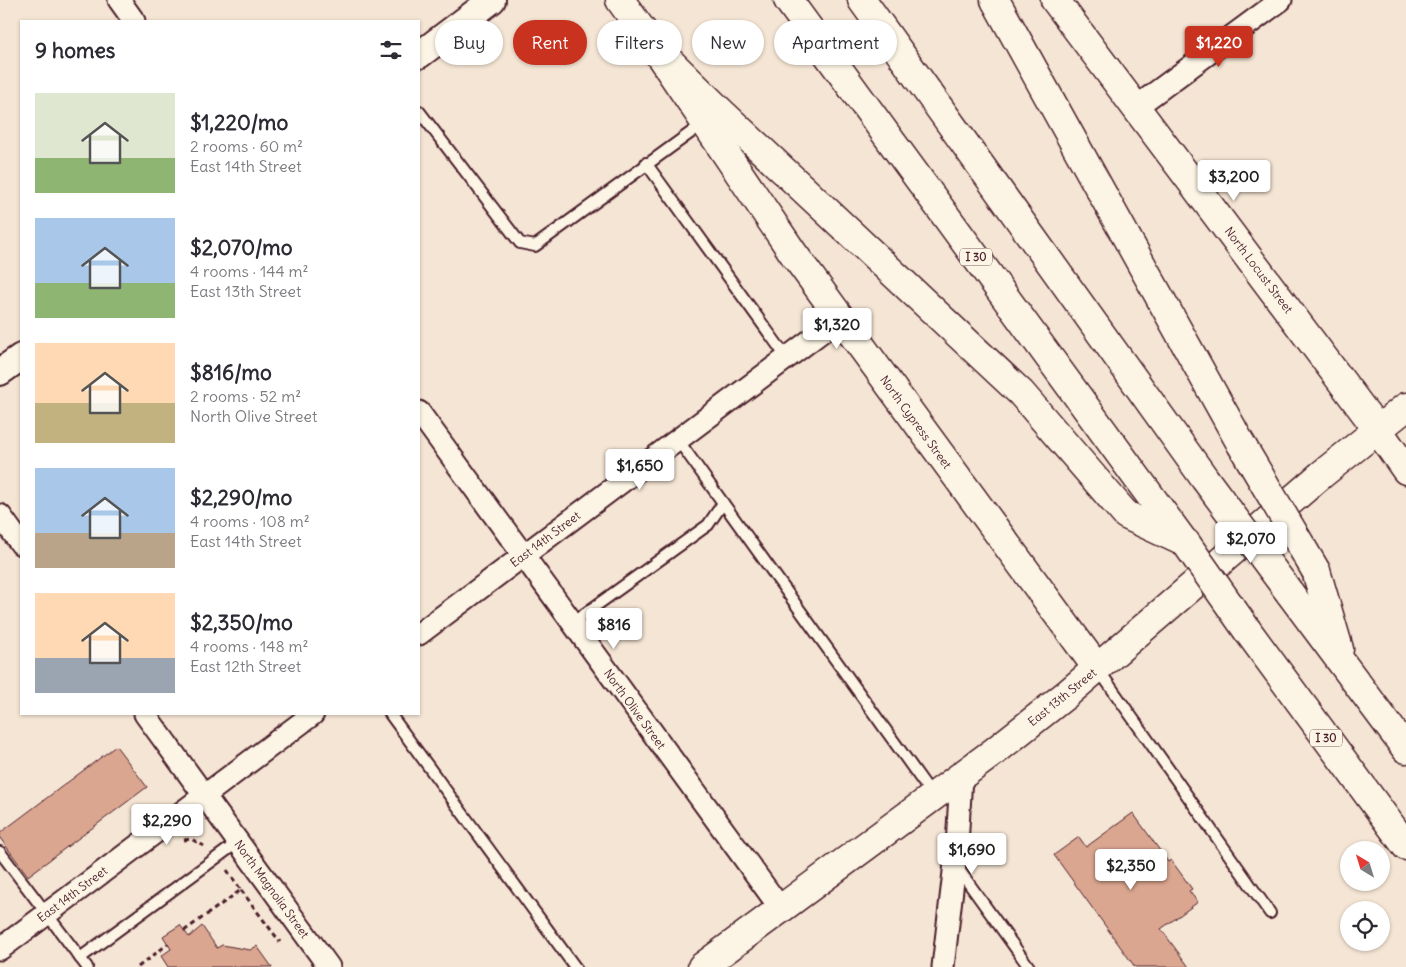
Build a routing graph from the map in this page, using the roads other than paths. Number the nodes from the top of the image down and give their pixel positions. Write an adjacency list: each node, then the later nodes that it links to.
1 (119, 0): 9 (street)
2 (492, 0): 11 (street)
3 (620, 0): 10 (main road, North Cypress Street)
4 (788, 0): 29 (main road, I 30)
5 (862, 0): 34 (main road, bridge)
6 (995, 0): 34 (main road, bridge)
7 (1055, 0): 14 (main road, North Locust Street)
8 (1281, 0): 14 (street)
9 (133, 20)
10 (635, 20)
11 (420, 54)
12 (666, 65): 16 (main road, North Cypress Street)
13 (673, 65): 29 (main road)
14 (1136, 107): 24 (main road, North Locust Street)
15 (420, 113): 17 (lane)
16 (705, 122): 17 (lane); 18 (main road, North Cypress Street)
17 (646, 164): 20 (lane)
18 (840, 318): 20 (street, East 14th Street); 35 (main road, North Cypress Street)
19 (20, 358): 21 (street)
20 (787, 358): 25 (street, East 14th Street)
21 (0, 372)
22 (1406, 407): 24 (main road, East 13th Street)
23 (420, 413): 31 (street, North Olive Street)
24 (1378, 430): 26 (main road, North Locust Street); 35 (main road, East 13th Street)
25 (678, 440): 27 (lane); 31 (street, East 14th Street)
26 (1406, 470)
27 (723, 503): 32 (lane); 42 (lane)
28 (0, 515): 30 (street)
29 (1155, 520): 44 (main road, I 30, bridge)
30 (20, 543)
31 (524, 556): 32 (street, North Olive Street); 33 (street, East 14th Street)
32 (572, 623): 47 (street, North Olive Street)
33 (420, 633)
34 (1344, 667): 39 (main road)
35 (1097, 668): 40 (main road, East 13th Street); 48 (lane)
36 (146, 715): 41 (street, North Magnolia Street)
37 (312, 715): 41 (street, East 14th Street)
38 (391, 715): 54 (lane)
39 (1406, 749)
40 (961, 776): 42 (main road, East 13th Street); 46 (street)
41 (204, 795): 43 (street, North Magnolia Street); 49 (street, East 14th Street)
42 (934, 796): 47 (main road, East 13th Street)
43 (238, 842): 51 (lane); 53 (street, North Magnolia Street)
44 (1406, 846)
45 (0, 852): 49 (lane)
46 (955, 865): 56 (street); 57 (lane)
47 (780, 909): 55 (main road, East 13th Street)
48 (1270, 912)
49 (47, 914): 50 (street, East 14th Street); 51 (lane)
50 (0, 948)
51 (80, 958): 52 (lane)
52 (87, 967)
53 (329, 967)
54 (575, 967)
55 (702, 967)
56 (943, 967)
57 (1029, 967)

